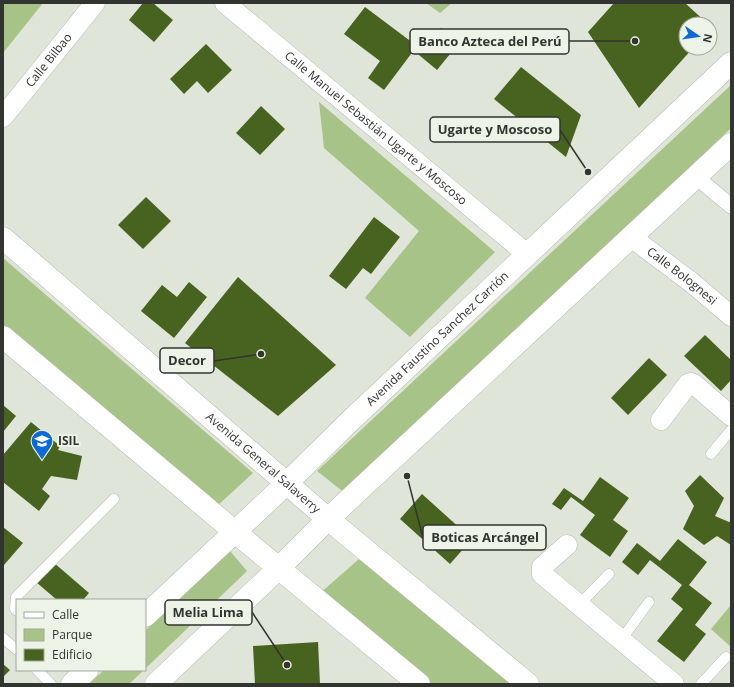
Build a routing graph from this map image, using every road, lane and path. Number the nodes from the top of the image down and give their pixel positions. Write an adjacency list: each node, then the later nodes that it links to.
1 (95, 3): 4 (street, Calle Bilbao)
2 (225, 3): 10 (street, Calle Manuel Sebastián Ugarte y Moscoso)
3 (731, 63): 10 (main road, Avenida Faustino Sanchez Carrión)
4 (3, 116)
5 (731, 144): 6 (main road)
6 (696, 177): 7 (street); 8 (main road)
7 (731, 206)
8 (631, 237): 11 (street, Calle Bolognesi); 19 (main road)
9 (3, 238): 17 (main road, Avenida General Salaverry)
10 (527, 254): 17 (main road, Avenida Faustino Sanchez Carrión)
11 (731, 316)
12 (3, 337): 20 (main road)
13 (731, 416): 14 (street)
14 (661, 420)
15 (731, 430): 16 (lane)
16 (711, 454)
17 (287, 483): 19 (main road, Avenida General Salaverry); 20 (main road, Avenida Faustino Sanchez Carrión)
18 (114, 499): 26 (lane)
19 (328, 519): 22 (main road); 38 (main road, Avenida General Salaverry)
20 (235, 532): 22 (main road); 27 (main road, Avenida Faustino Sanchez Carrión)
21 (567, 545): 25 (street)
22 (279, 568): 36 (main road); 37 (main road)
23 (609, 574): 25 (lane)
24 (649, 602): 29 (lane)
25 (579, 605): 29 (street)
26 (16, 610)
27 (146, 615)
28 (3, 638): 30 (lane)
29 (621, 640): 39 (street)
30 (16, 649)
31 (726, 657): 40 (lane)
32 (38, 671): 34 (lane)
33 (86, 671): 35 (main road)
34 (51, 684)
35 (72, 684)
36 (156, 684)
37 (419, 684)
38 (528, 684)
39 (674, 684)
40 (701, 684)

